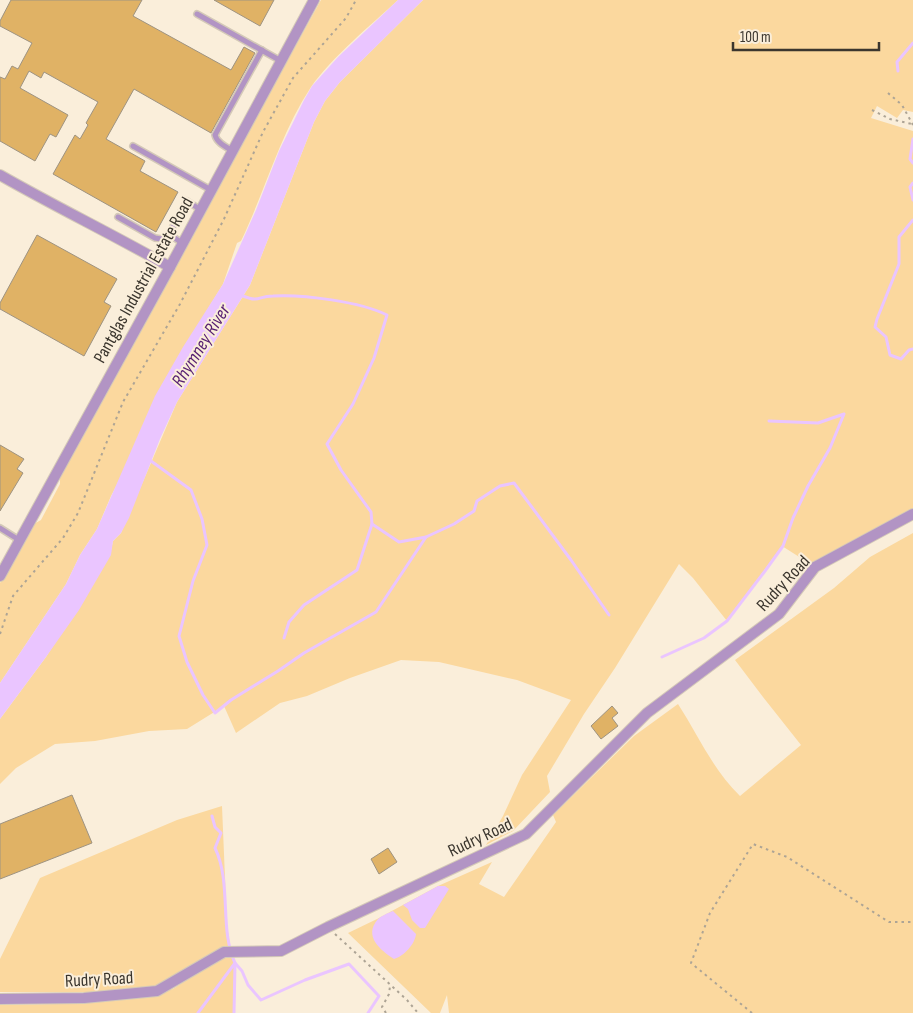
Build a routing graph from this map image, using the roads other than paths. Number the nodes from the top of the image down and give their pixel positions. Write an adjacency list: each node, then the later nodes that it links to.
1 (314, 0): 4 (street, Pantglas Industrial Estate Road)
2 (197, 14): 3 (lane)
3 (262, 50): 4 (lane); 6 (lane)
4 (281, 61): 6 (street, Pantglas Industrial Estate Road)
5 (133, 146): 8 (lane)
6 (233, 151): 8 (street, Pantglas Industrial Estate Road)
7 (0, 175): 13 (street)
8 (211, 190): 9 (street, Pantglas Industrial Estate Road)
9 (200, 210): 11 (lane); 12 (street, Pantglas Industrial Estate Road)
10 (118, 217): 11 (lane)
11 (169, 234): 12 (lane)
12 (182, 243): 13 (street, Pantglas Industrial Estate Road)
13 (170, 266): 16 (street, Pantglas Industrial Estate Road)
14 (913, 514): 18 (street, Rudry Road)
15 (0, 528): 16 (lane)
16 (19, 540): 17 (street, Pantglas Industrial Estate Road)
17 (1, 573)
18 (0, 998)

